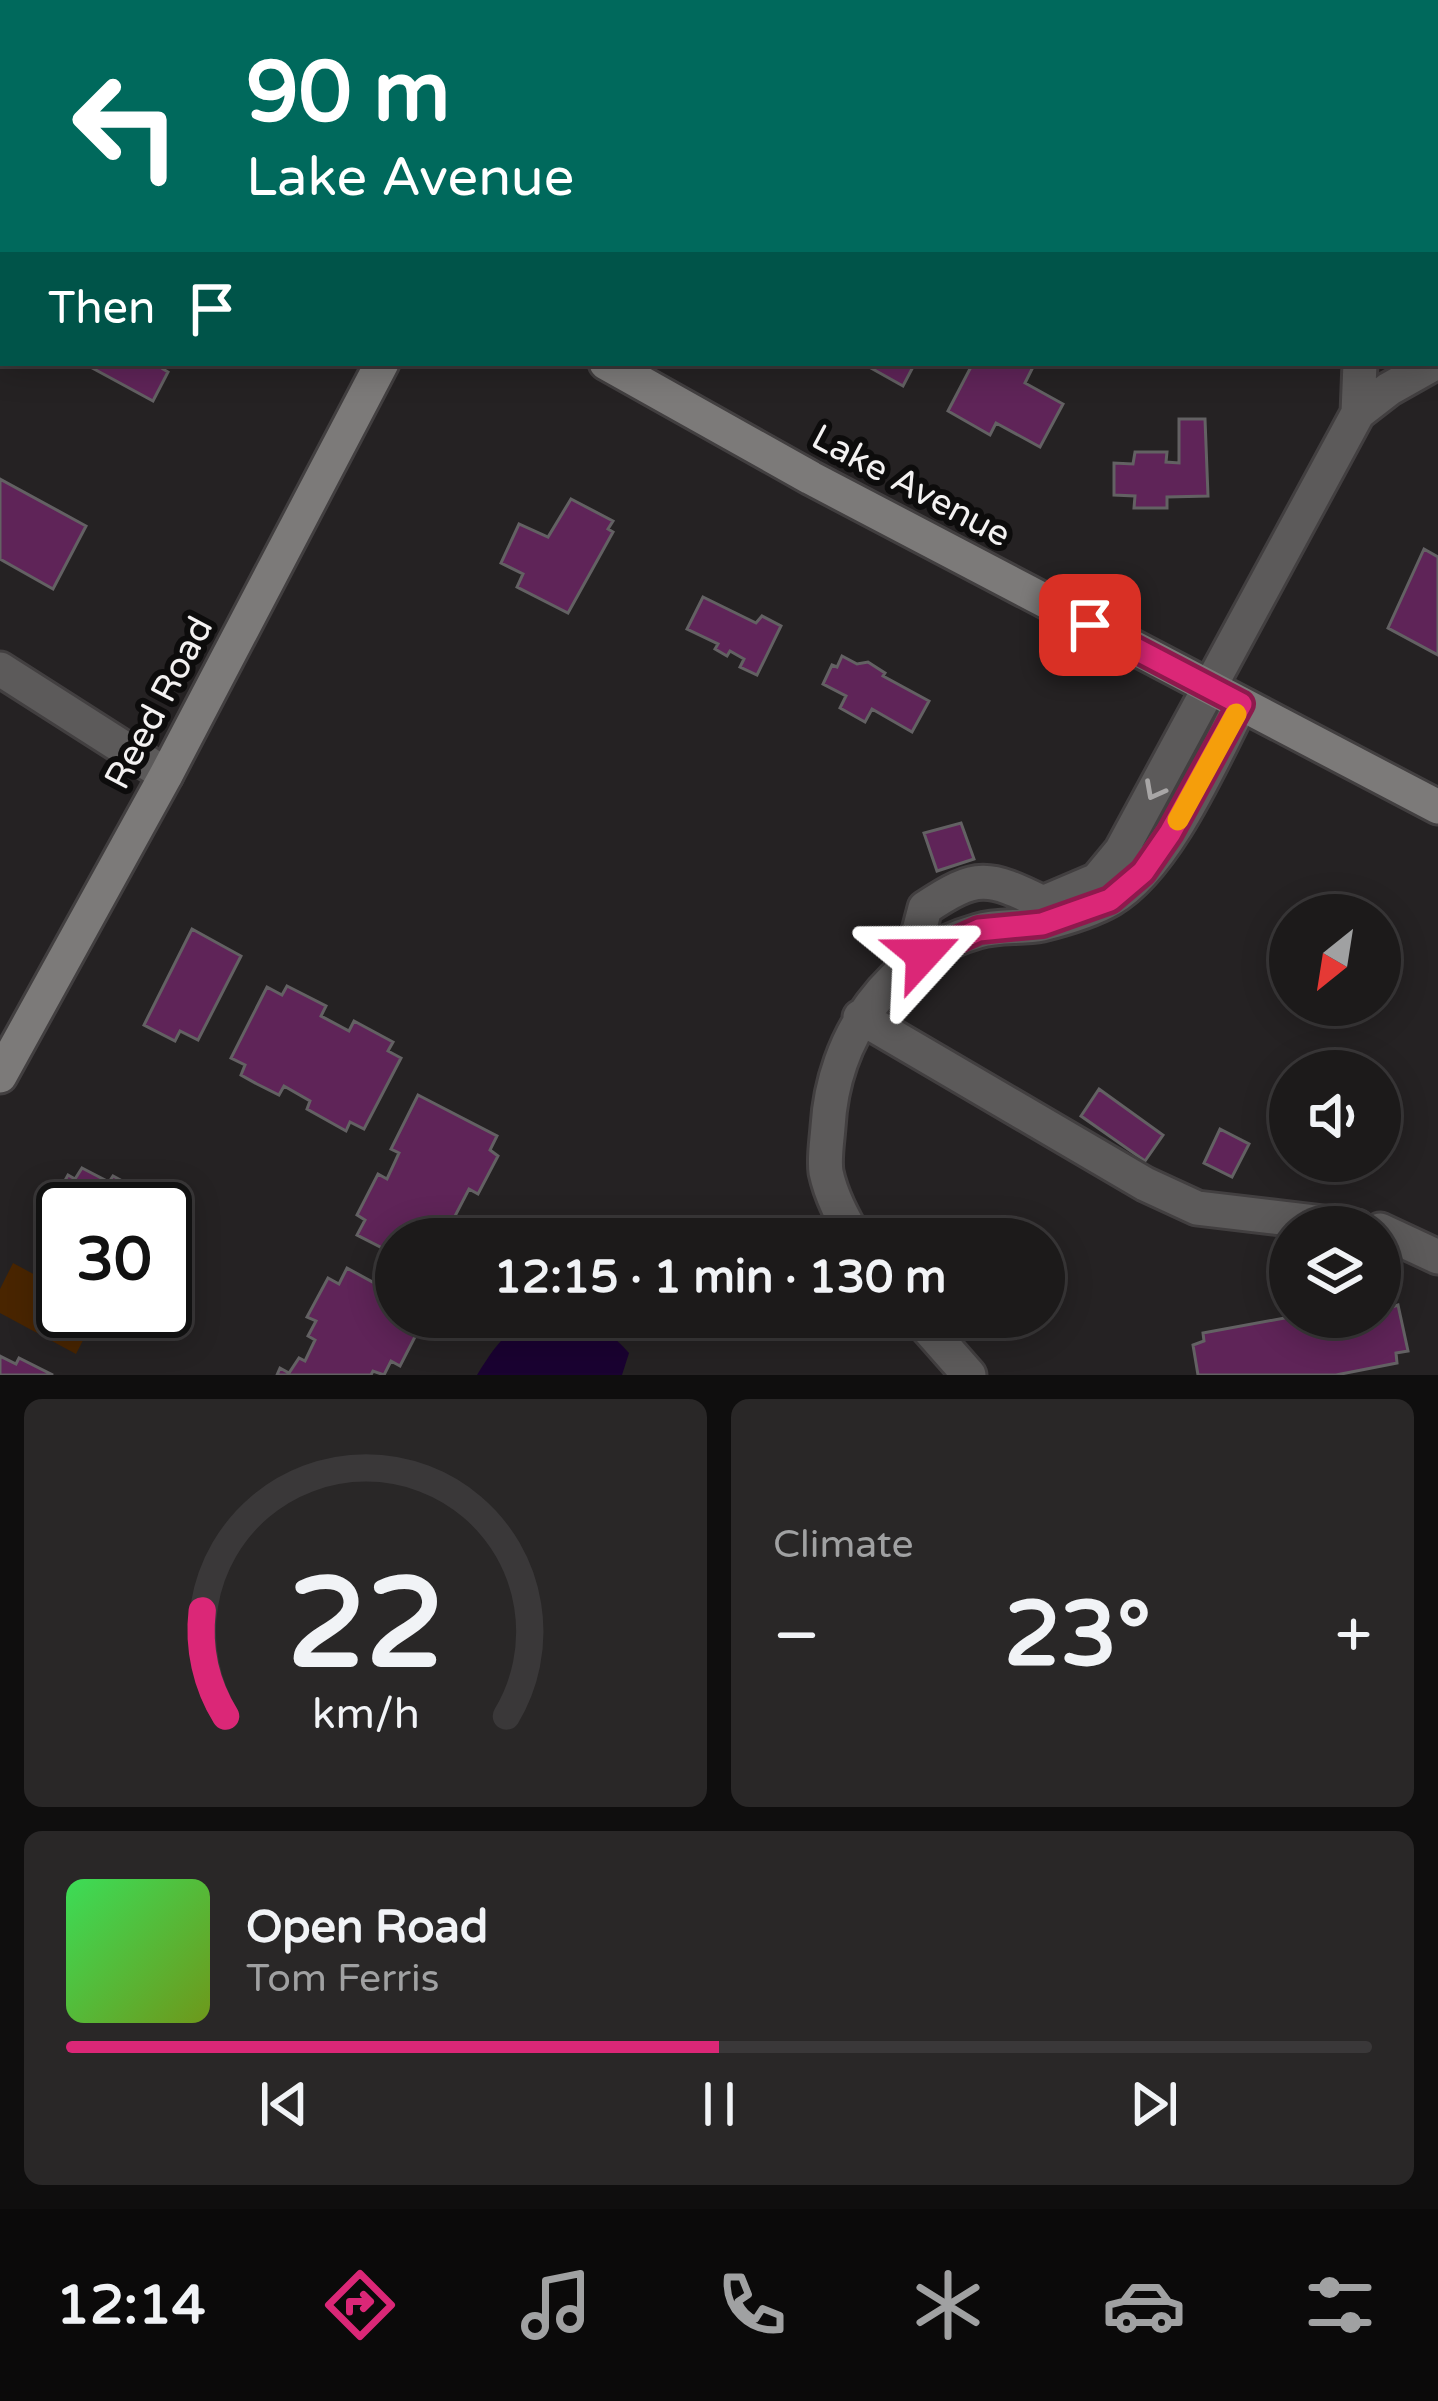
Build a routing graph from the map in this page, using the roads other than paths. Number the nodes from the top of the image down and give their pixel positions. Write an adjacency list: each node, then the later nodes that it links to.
1 (380, 366): 9 (main road, Reed Road)
2 (611, 366): 7 (main road, Lake Avenue)
3 (1360, 366): 5 (street)
4 (1430, 366): 5 (street)
5 (1358, 413): 7 (street)
6 (0, 669): 9 (street)
7 (1210, 688): 8 (main road, Lake Avenue); 11 (street, one-way to 11)
8 (1241, 704): 10 (main road, Lake Avenue); 11 (street)
9 (166, 776): 13 (main road, Reed Road)
10 (1438, 807)
11 (923, 955): 12 (street)
12 (860, 1017): 14 (street); 15 (street)
13 (0, 1076)
14 (1269, 1217)
15 (843, 1218)
16 (1401, 1240): 17 (street)
17 (1438, 1257)
18 (937, 1338): 19 (street)
19 (969, 1375)

